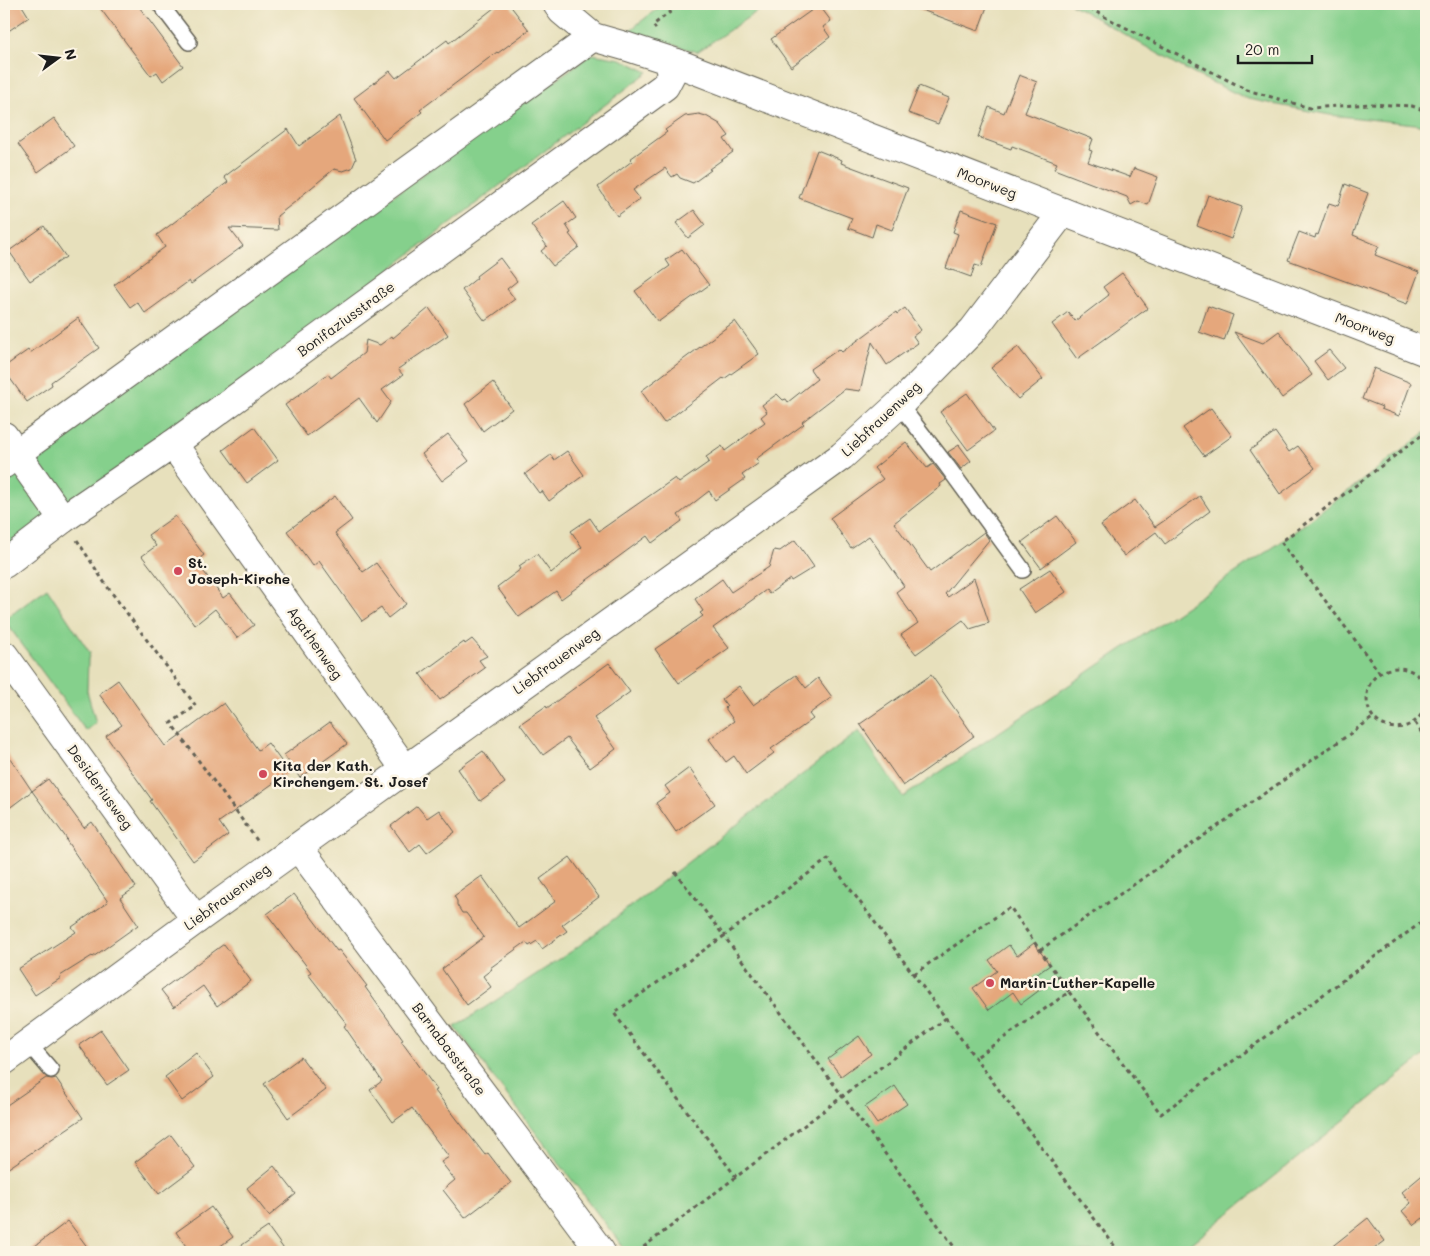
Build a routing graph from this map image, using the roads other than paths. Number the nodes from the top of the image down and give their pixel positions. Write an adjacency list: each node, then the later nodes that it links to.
1 (160, 4): 4 (lane)
2 (557, 4): 3 (street, Moorweg)
3 (593, 37): 5 (street, Moorweg); 10 (street)
4 (189, 42)
5 (677, 64): 6 (street, Moorweg); 9 (street, Bonifaziusstraße)
6 (1063, 212): 7 (street, Moorweg); 8 (street, Liebfrauenweg)
7 (1426, 352)
8 (899, 404): 13 (lane); 15 (street, Liebfrauenweg)
9 (173, 444): 11 (street, Bonifaziusstraße); 15 (street, Agathenweg)
10 (8, 451): 11 (street)
11 (62, 519): 12 (street, Bonifaziusstraße)
12 (4, 564)
13 (1022, 570)
14 (4, 655): 17 (street, Desideriusweg)
15 (405, 770): 16 (street, Liebfrauenweg)
16 (298, 846): 17 (street, Liebfrauenweg); 21 (street, Barnabasstraße)
17 (196, 920): 18 (street, Liebfrauenweg)
18 (28, 1043): 19 (street, Liebfrauenweg); 20 (lane)
19 (4, 1061)
20 (51, 1070)
21 (601, 1252)

